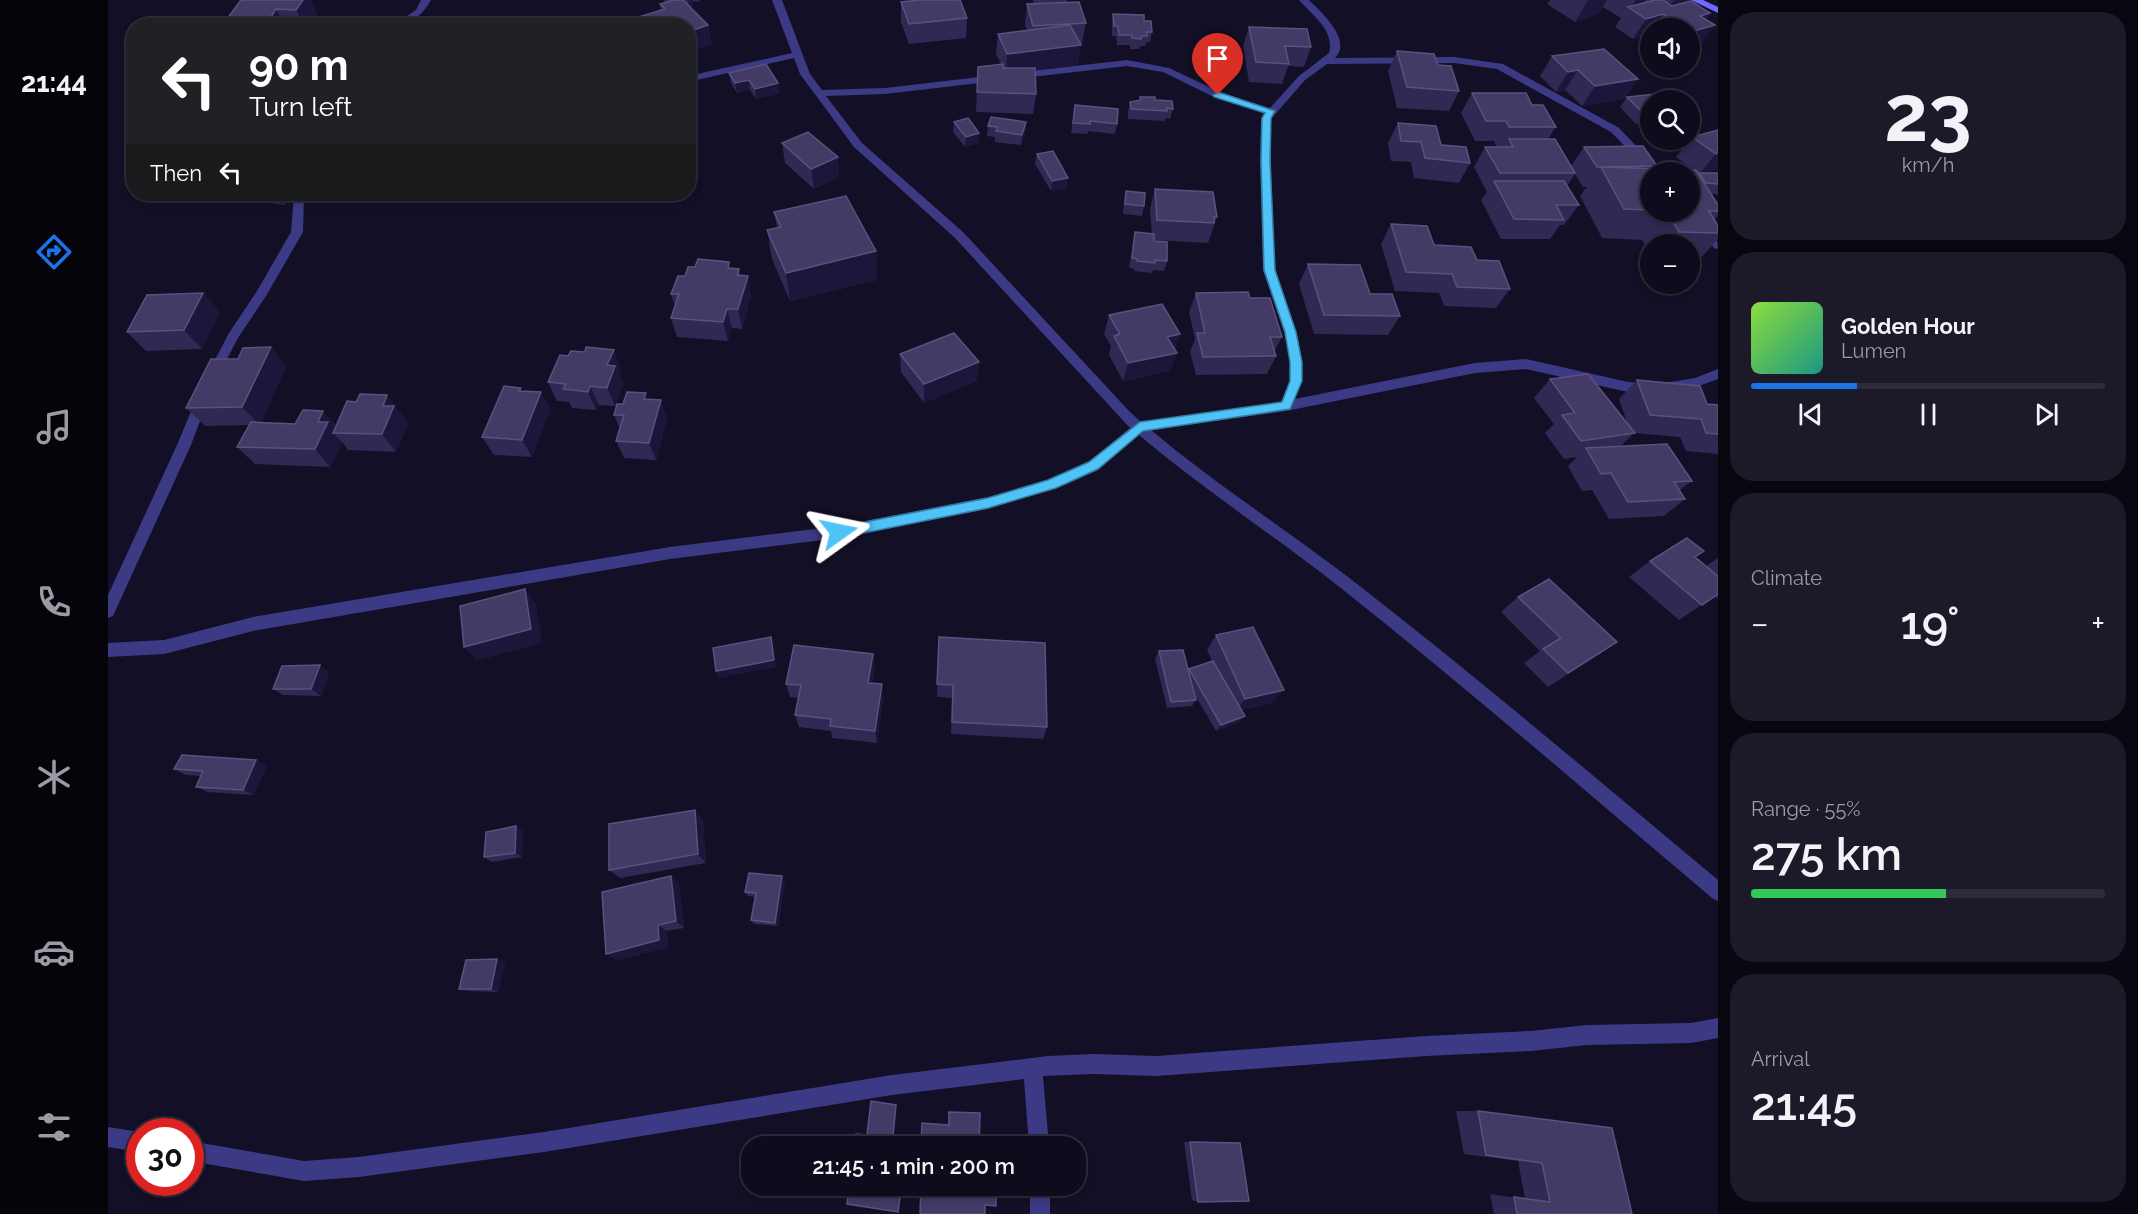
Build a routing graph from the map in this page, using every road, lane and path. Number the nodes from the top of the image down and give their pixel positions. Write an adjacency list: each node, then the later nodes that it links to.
1 (426, 0): 6 (street)
2 (777, 0): 7 (street)
3 (1304, 0): 8 (street)
4 (1696, 0): 5 (main road)
5 (1718, 10)
6 (410, 18)
7 (797, 55): 9 (street); 10 (street)
8 (1323, 62): 11 (street); 12 (street)
9 (696, 78)
10 (819, 93): 11 (street); 18 (street)
11 (1270, 111): 17 (street)
12 (1646, 162)
13 (299, 201): 19 (street)
14 (1700, 216): 15 (street)
15 (1718, 245)
16 (1718, 374): 17 (street)
17 (1286, 406): 18 (street)
18 (1140, 427): 20 (street); 21 (street)
19 (108, 611)
20 (108, 650)
21 (1718, 892)
22 (1718, 1028): 23 (street)
23 (1034, 1068): 24 (street); 27 (street)
24 (1038, 1136)
25 (108, 1137): 26 (street)
26 (126, 1140)
27 (204, 1153)
28 (1040, 1196): 29 (street)
29 (1040, 1214)

